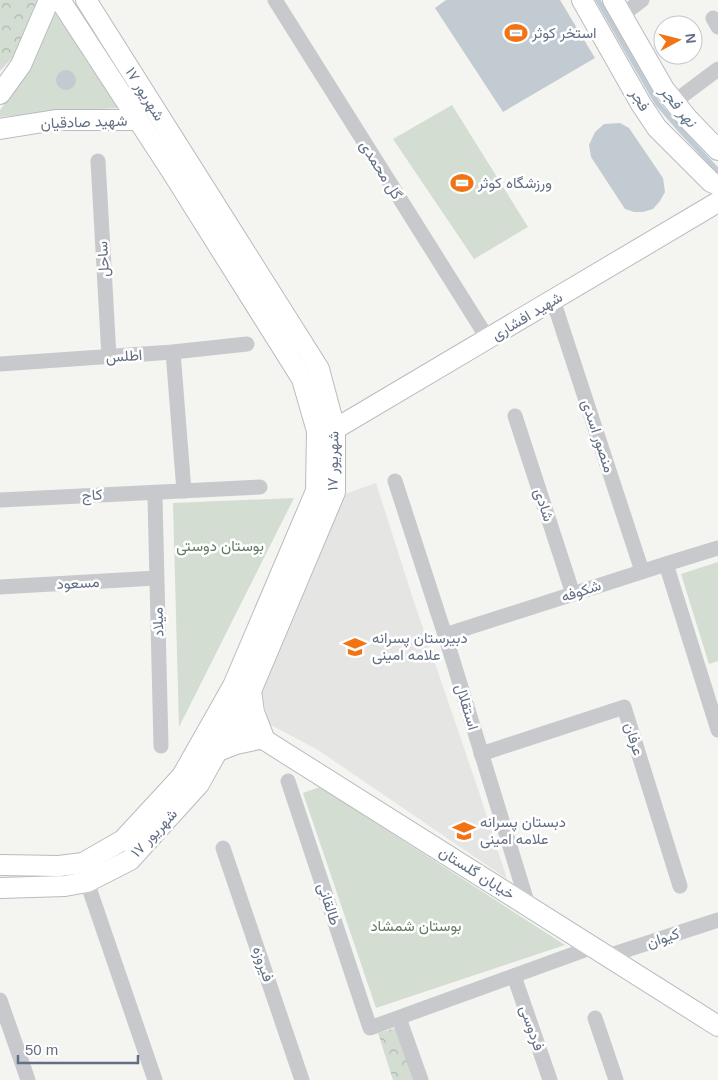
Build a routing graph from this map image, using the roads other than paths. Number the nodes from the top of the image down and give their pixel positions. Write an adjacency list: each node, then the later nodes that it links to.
1 (48, 0): 9 (main road)
2 (60, 0): 11 (main road, ۱۷ شهریور)
3 (86, 0): 24 (main road, ۱۷ شهریور)
4 (275, 0): 18 (street, گل محمدی)
5 (582, 0): 15 (main road, فجر)
6 (642, 0): 7 (street)
7 (617, 8): 10 (main road, فجر)
8 (718, 69): 10 (street)
9 (0, 94)
10 (674, 102): 13 (main road, فجر)
11 (138, 120): 12 (main road, شهید صادقیان); 24 (main road, ۱۷ شهریور)
12 (0, 129)
13 (718, 150)
14 (98, 161): 21 (street, ساحل)
15 (718, 185)
16 (718, 202): 17 (main road, شهید افشاری)
17 (553, 300): 18 (main road, شهید افشاری); 32 (street, منصور اسدی)
18 (488, 339): 24 (main road, شهید افشاری)
19 (247, 344): 20 (street, اطلس)
20 (173, 352): 21 (street, اطلس); 27 (street)
21 (109, 357): 22 (street, اطلس)
22 (0, 364)
23 (515, 416): 35 (street, شادی)
24 (326, 430): 37 (main road, ۱۷ شهریور); 38 (main road, ۱۷ شهریور)
25 (395, 481): 36 (street, استقلال)
26 (260, 487): 27 (street, کاج)
27 (184, 491): 29 (street, کاج)
28 (155, 498): 33 (street, میلاد)
29 (0, 500)
30 (718, 548): 31 (street, شکوفه)
31 (666, 564): 32 (street, شکوفه); 39 (street)
32 (642, 571): 35 (street, شکوفه)
33 (156, 578): 34 (street, مسعود); 41 (street, میلاد)
34 (0, 587)
35 (573, 594): 36 (street, شکوفه)
36 (445, 635): 43 (street, استقلال)
37 (251, 691): 38 (main road, ۱۷ شهریور); 40 (main road)
38 (227, 716): 40 (main road, خیابان گلستان); 42 (main road, ۱۷ شهریور); 46 (main road, ۱۷ شهریور)
39 (718, 730)
40 (264, 738): 42 (main road); 50 (main road, خیابان گلستان)
41 (161, 746)
42 (218, 751): 47 (main road, ۱۷ شهریور)
43 (481, 754): 48 (street, عرفان); 50 (street, استقلال)
44 (288, 781): 58 (street, طالقانی)
45 (224, 848): 61 (street, فیروزه)
46 (0, 866)
47 (87, 882): 49 (main road, ۱۷ شهریور); 60 (street)
48 (680, 886)
49 (0, 888)
50 (528, 906): 52 (main road, خیابان گلستان)
51 (718, 920): 52 (street, کیوان)
52 (601, 952): 53 (street, کیوان); 57 (main road, خیابان گلستان)
53 (514, 976): 55 (street, کیوان); 63 (street, فردوسی)
54 (0, 1000): 59 (street)
55 (399, 1018): 58 (street, کیوان); 62 (street)
56 (595, 1018): 64 (street)
57 (718, 1026)
58 (370, 1028)
59 (28, 1080)
60 (156, 1080)
61 (302, 1080)
62 (421, 1080)
63 (550, 1080)
64 (616, 1080)

